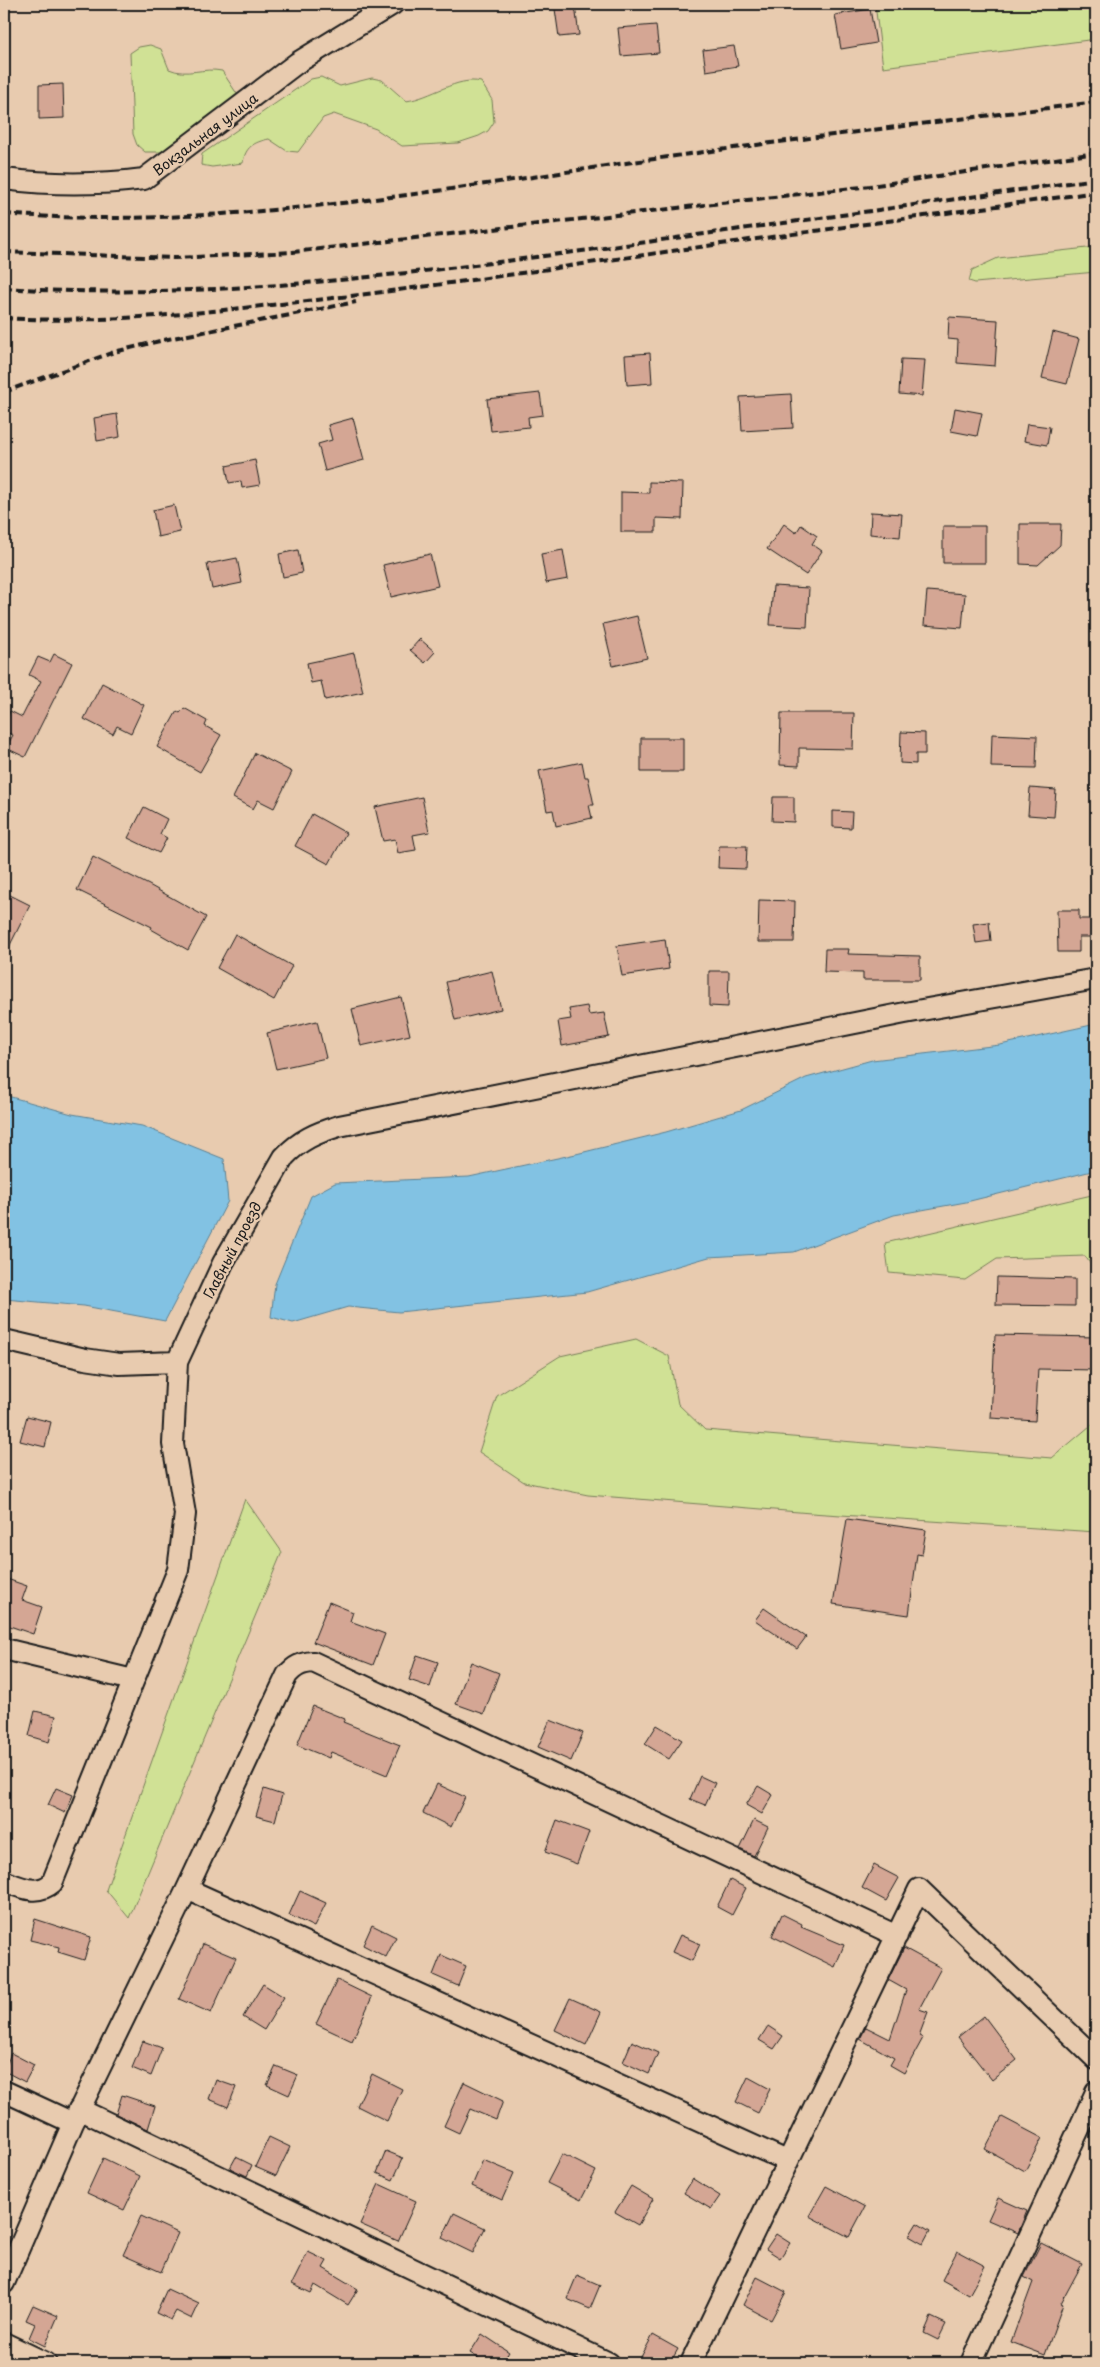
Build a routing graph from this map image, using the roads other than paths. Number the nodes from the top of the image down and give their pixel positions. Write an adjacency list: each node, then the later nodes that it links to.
1 (393, 4): 2 (street, Вокзальная улица)
2 (4, 179)
3 (1096, 979): 5 (street, Главный проезд)
4 (4, 1340): 5 (street)
5 (177, 1362): 7 (street)
6 (4, 1649): 7 (street)
7 (133, 1680): 8 (street)
8 (4, 1881)
9 (187, 1889): 10 (street); 14 (street); 15 (street)
10 (896, 1936): 11 (street); 15 (street)
11 (1096, 2059)
12 (4, 2091): 14 (street)
13 (1096, 2092): 21 (street)
14 (76, 2116): 16 (street); 19 (street)
15 (787, 2160): 20 (street)
16 (4, 2283)
17 (4, 2343): 18 (street)
18 (46, 2363)
19 (609, 2363)
20 (691, 2363)
21 (971, 2363)

